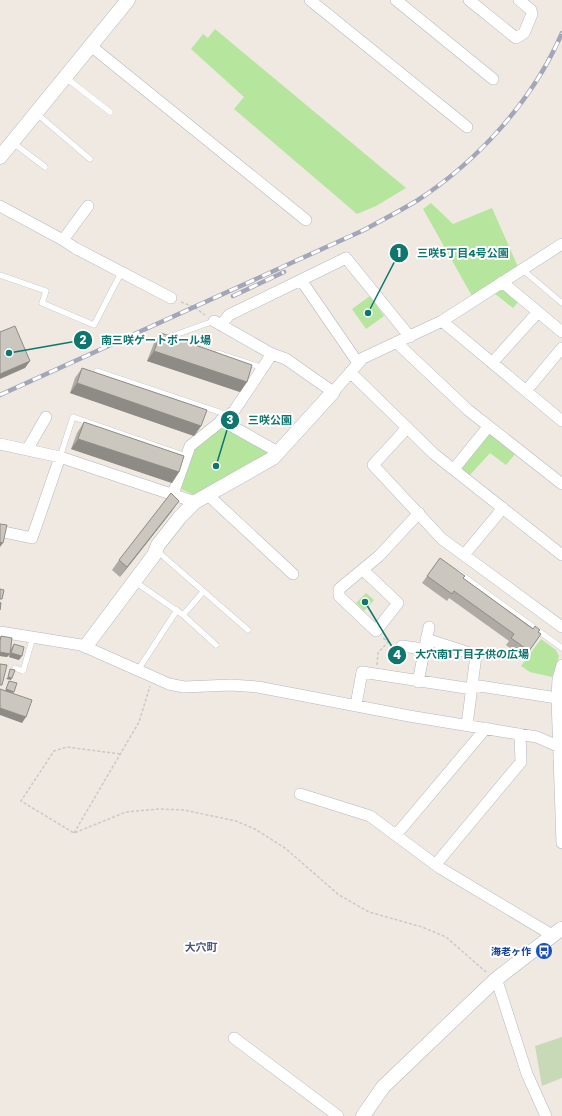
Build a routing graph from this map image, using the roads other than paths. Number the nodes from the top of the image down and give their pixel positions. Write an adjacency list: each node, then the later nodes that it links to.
1 (128, 0): 6 (street)
2 (310, 0): 11 (street)
3 (396, 0): 8 (street)
4 (469, 0): 5 (street)
5 (519, 0)
6 (91, 46): 7 (street); 18 (street)
7 (65, 77): 9 (lane); 10 (street)
8 (493, 79)
9 (110, 112)
10 (36, 113): 12 (street); 14 (lane)
11 (467, 127)
12 (12, 142): 13 (street); 15 (lane)
13 (0, 157)
14 (90, 159)
15 (46, 167)
16 (0, 206): 19 (street)
17 (88, 206): 19 (street)
18 (306, 220)
19 (63, 240): 22 (street)
20 (562, 244): 21 (street)
21 (523, 270): 25 (street); 27 (lane)
22 (121, 273): 23 (lane); 26 (street)
23 (0, 275)
24 (301, 280): 30 (street); 32 (street); 38 (street)
25 (502, 282): 28 (street); 29 (street)
26 (171, 298)
27 (562, 303)
28 (538, 312): 31 (street); 39 (street)
29 (442, 321): 32 (street); 39 (street)
30 (217, 323): 33 (lane); 37 (street)
31 (562, 332)
32 (410, 337): 34 (street)
33 (184, 342)
34 (397, 343): 38 (street); 48 (street)
35 (562, 348): 43 (street)
36 (213, 351): 40 (lane)
37 (272, 354): 40 (street); 44 (street)
38 (358, 363): 42 (street)
39 (492, 363): 43 (street)
40 (264, 368): 46 (street)
41 (96, 371): 46 (lane)
42 (350, 372): 44 (street); 49 (street)
43 (526, 391): 47 (street)
44 (333, 392): 52 (street)
45 (46, 417): 51 (street)
46 (225, 418): 52 (street); 53 (street)
47 (561, 418)
48 (488, 427): 55 (street); 56 (street)
49 (407, 428): 55 (street); 61 (street)
50 (0, 444): 51 (street)
51 (27, 450): 54 (street)
52 (278, 452): 58 (street)
53 (186, 456): 54 (lane); 57 (street)
54 (60, 457): 57 (street); 62 (street)
55 (454, 469): 60 (street)
56 (562, 484)
57 (173, 494): 59 (street)
58 (208, 494): 59 (street); 68 (street)
59 (195, 502): 63 (street)
60 (503, 508): 64 (street); 65 (street)
61 (419, 513): 64 (street); 66 (street)
62 (0, 531)
63 (156, 550): 69 (street); 70 (lane)
64 (464, 555): 74 (street)
65 (562, 555)
66 (363, 570): 66 (street)
67 (457, 571): 82 (lane)
68 (293, 574)
69 (134, 581): 71 (lane); 80 (street)
70 (203, 592): 72 (lane); 75 (lane)
71 (177, 610): 72 (lane); 85 (lane)
72 (183, 615): 79 (lane)
73 (429, 626): 78 (street)
74 (562, 627)
75 (248, 630)
76 (0, 632): 77 (street)
77 (33, 637): 80 (street); 84 (lane)
78 (425, 644): 81 (street); 86 (street); 87 (street)
79 (216, 645)
80 (86, 646): 85 (street)
81 (402, 646)
82 (562, 648)
83 (562, 665): 88 (street)
84 (15, 668)
85 (138, 670): 89 (street)
86 (418, 682): 87 (street); 89 (street)
87 (472, 687): 88 (street); 91 (street)
88 (557, 698): 90 (street)
89 (356, 705): 91 (street)
90 (560, 715): 94 (street)
91 (467, 725): 92 (street)
92 (486, 728): 93 (street); 96 (street)
93 (520, 734): 94 (street); 98 (street)
94 (560, 747): 97 (street)
95 (300, 794): 96 (street)
96 (396, 835): 98 (street)
97 (562, 843)
98 (436, 864): 99 (street)
99 (560, 932): 100 (street)
100 (495, 980): 103 (street); 104 (street)
101 (234, 1038): 102 (street)
102 (338, 1116)
103 (364, 1116)
104 (546, 1116)

